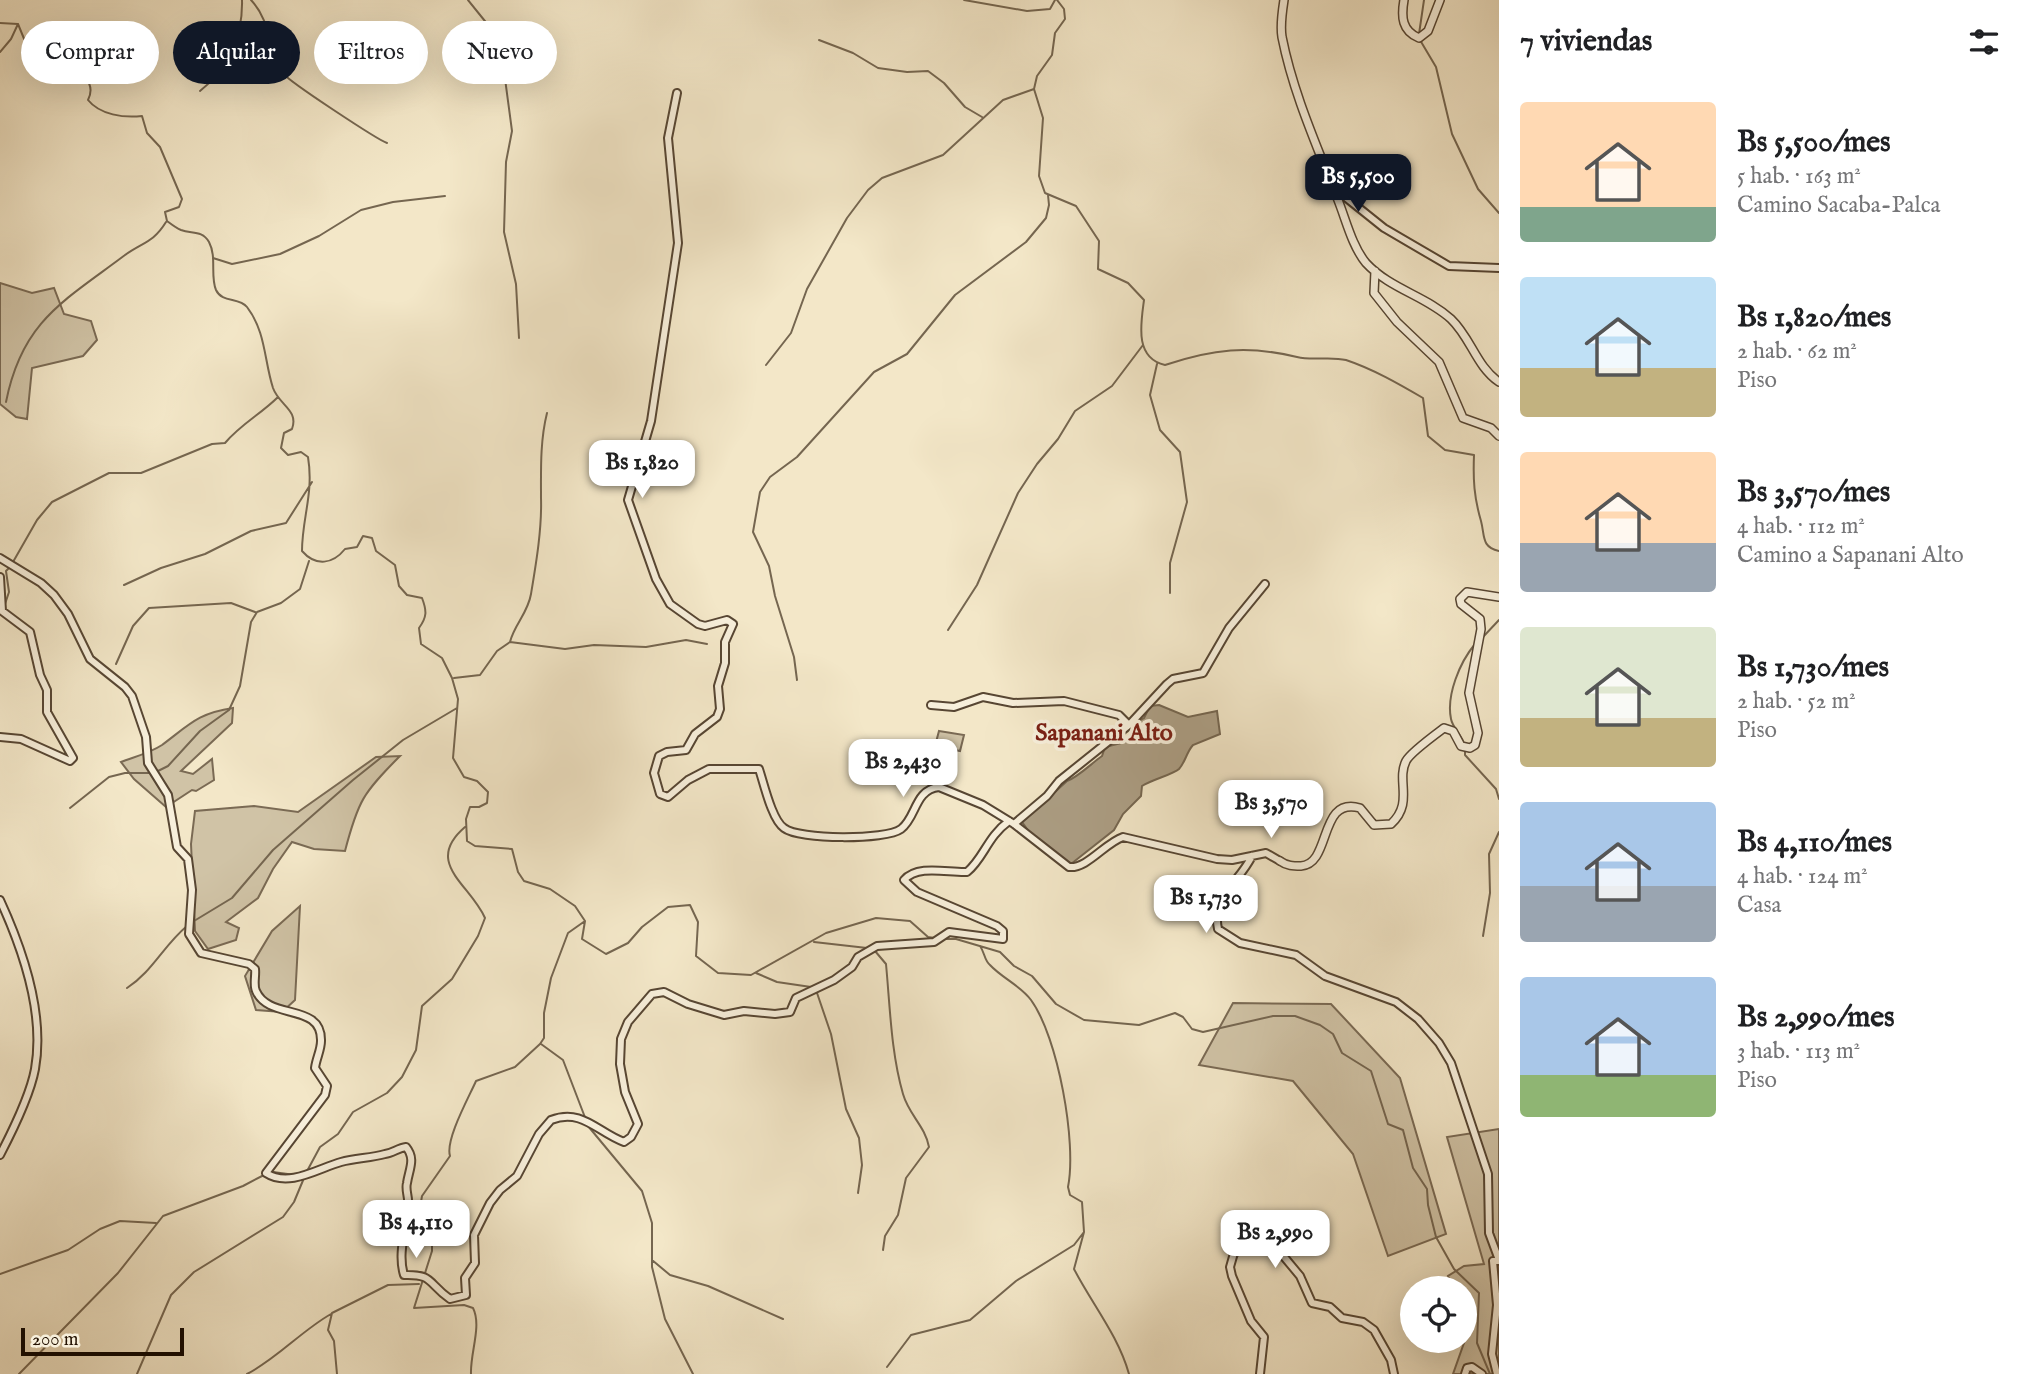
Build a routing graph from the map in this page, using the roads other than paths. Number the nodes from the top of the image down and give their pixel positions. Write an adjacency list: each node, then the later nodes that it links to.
1 (1284, 0): 5 (street)
2 (1404, 0): 3 (street)
3 (1440, 0)
4 (677, 93): 17 (street)
5 (1332, 186): 6 (street); 7 (street)
6 (1499, 268)
7 (1375, 271): 8 (street); 9 (street)
8 (1499, 382)
9 (1499, 436)
10 (0, 558): 17 (street)
11 (0, 578): 16 (street)
12 (1265, 584): 15 (street)
13 (1499, 597): 19 (street)
14 (932, 705): 15 (street)
15 (1129, 725): 17 (street)
16 (0, 737)
17 (1012, 822): 18 (street)
18 (1252, 856): 19 (street); 22 (street)
19 (1280, 861)
20 (0, 900): 21 (street)
21 (0, 1155)
22 (1499, 1261): 27 (street)
23 (1260, 1374): 24 (street)
24 (1394, 1374)
25 (1465, 1374): 26 (street)
26 (1482, 1374)
27 (1497, 1374)

